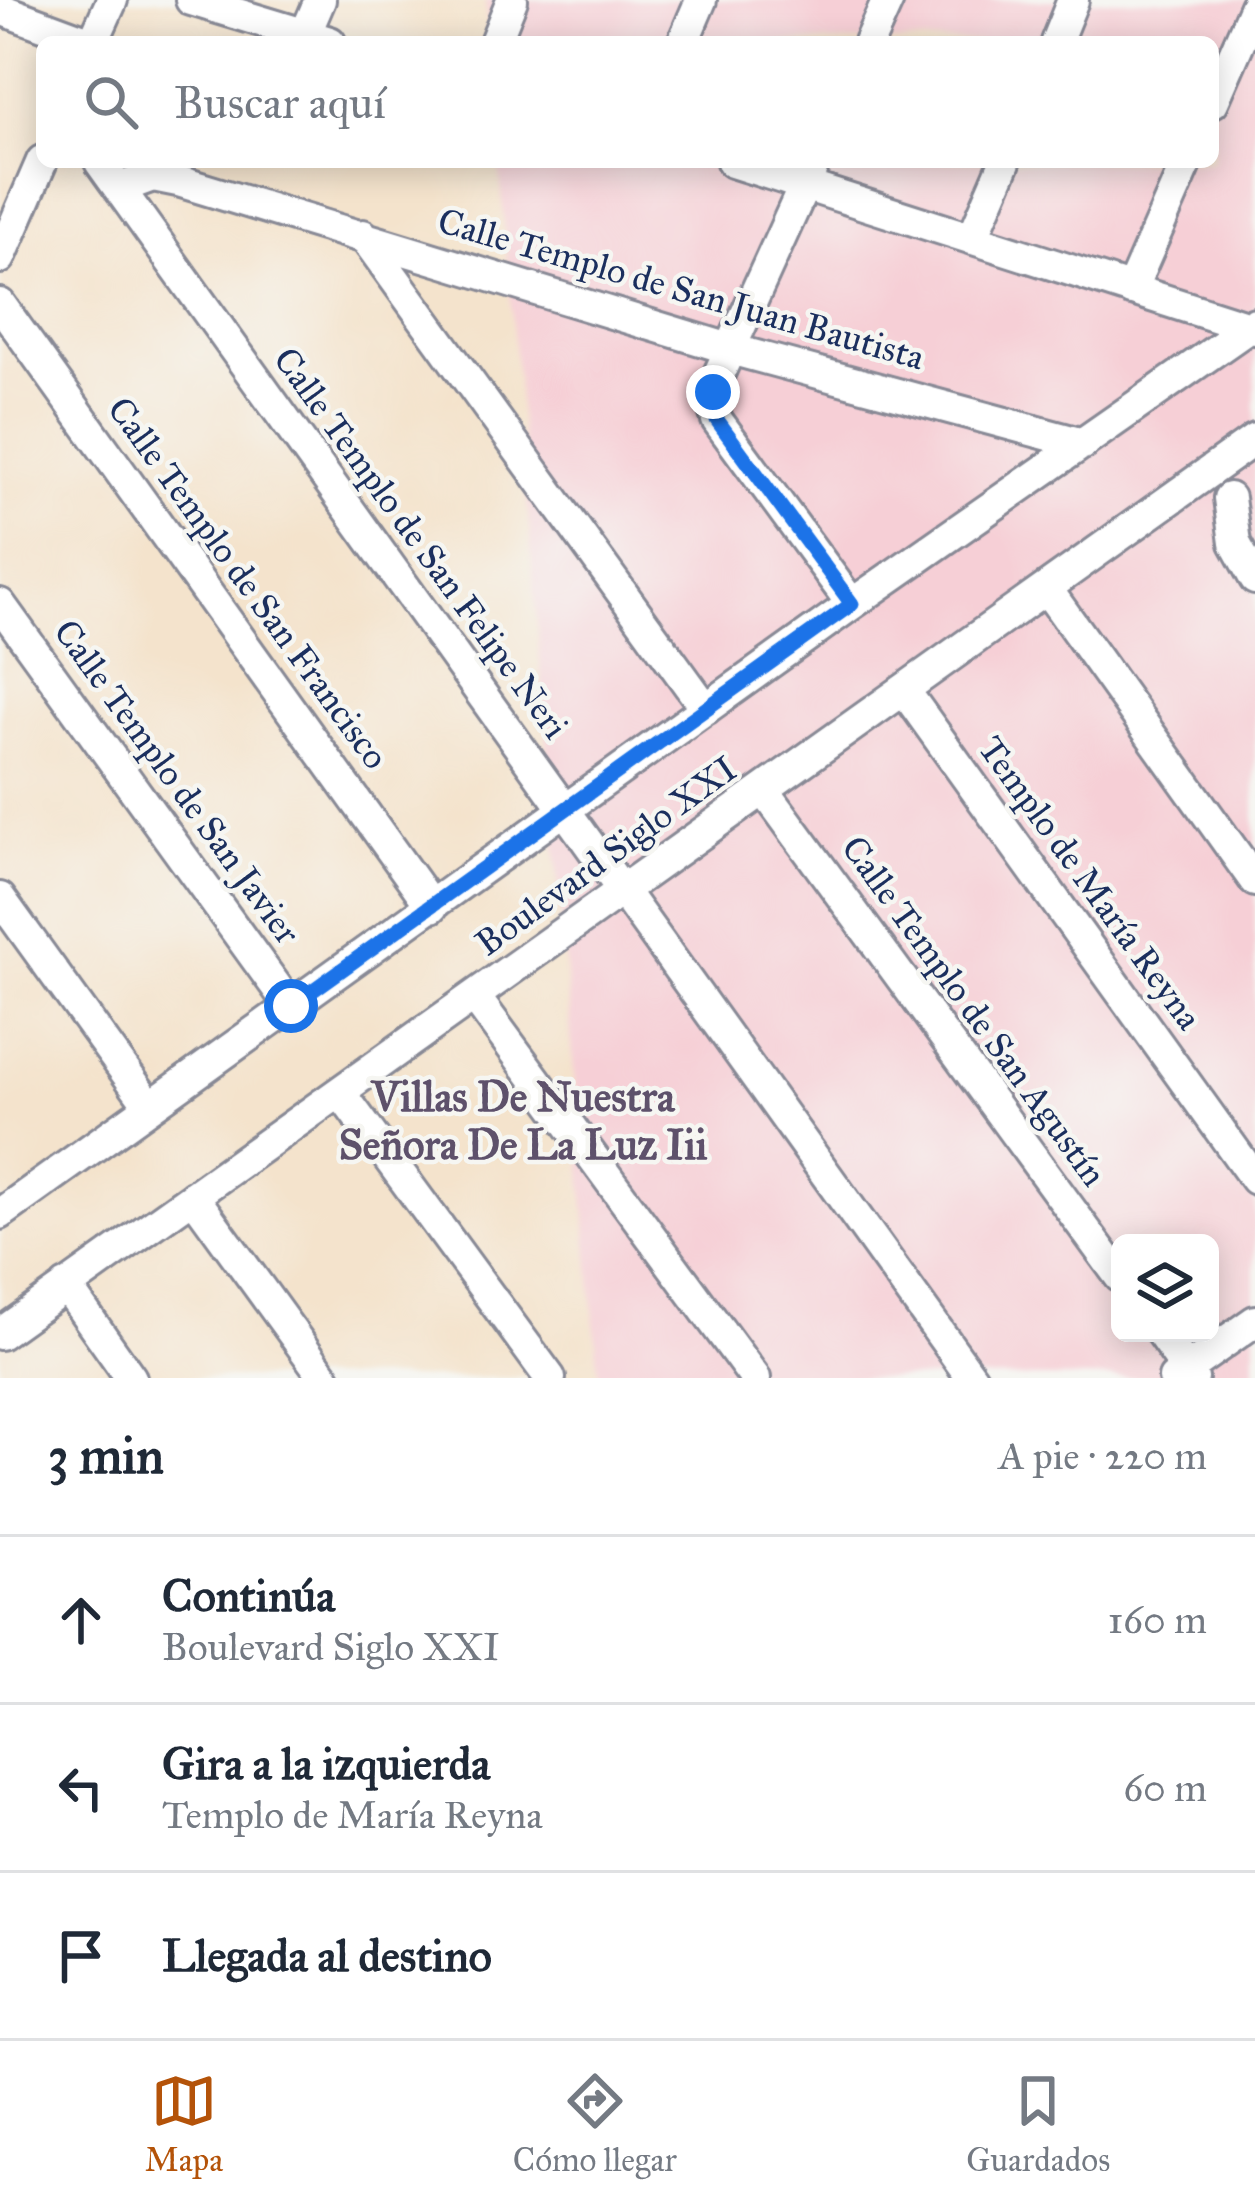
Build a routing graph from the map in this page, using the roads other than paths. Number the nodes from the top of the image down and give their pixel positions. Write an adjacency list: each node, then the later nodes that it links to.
1 (112, 0): 11 (street)
2 (191, 0): 12 (street)
3 (320, 0): 13 (street)
4 (512, 0): 14 (street)
5 (701, 0): 15 (street)
6 (888, 0): 16 (street)
7 (1073, 0): 17 (street)
8 (1255, 6): 18 (street)
9 (0, 9): 10 (street)
10 (74, 36)
11 (94, 36)
12 (310, 36)
13 (317, 36)
14 (497, 36)
15 (686, 36)
16 (872, 36)
17 (1058, 36)
18 (1219, 88)
19 (39, 168): 28 (street)
20 (105, 168): 25 (street, Calle Templo de San Felipe Neri)
21 (771, 168): 24 (street)
22 (1002, 168): 27 (street)
23 (1184, 168): 29 (street)
24 (810, 174): 27 (street); 32 (street)
25 (120, 188): 26 (street, Calle Templo de San Juan Bautista); 44 (street, Calle Templo de San Felipe Neri)
26 (363, 236): 32 (street, Calle Templo de San Juan Bautista); 42 (street)
27 (972, 239): 29 (street)
28 (0, 258)
29 (1131, 290): 31 (street)
30 (0, 304): 48 (street, Calle Templo de San Francisco)
31 (1253, 326): 34 (street, Boulevard Siglo XXI)
32 (730, 349): 34 (street, Calle Templo de San Juan Bautista); 40 (street)
33 (1255, 439): 35 (street, Boulevard Siglo XXI)
34 (1083, 444): 40 (street, Boulevard Siglo XXI)
35 (1191, 485): 36 (street); 38 (street, Boulevard Siglo XXI)
36 (1242, 502): 37 (street)
37 (1255, 579)
38 (1046, 588): 41 (street, Boulevard Siglo XXI); 45 (street)
39 (0, 604): 50 (street, Calle Templo de San Javier)
40 (852, 604): 42 (street, Boulevard Siglo XXI)
41 (904, 690): 43 (street, Boulevard Siglo XXI); 53 (street, Templo de María Reyna)
42 (706, 710): 44 (street, Boulevard Siglo XXI)
43 (764, 790): 46 (street, Boulevard Siglo XXI); 56 (street, Calle Templo de San Agustín)
44 (565, 811): 46 (street, Calle Templo de San Felipe Neri); 48 (street, Boulevard Siglo XXI)
45 (1255, 881)
46 (624, 893): 49 (street, Boulevard Siglo XXI); 66 (street, Calle Templo de San Felipe Neri)
47 (0, 898): 52 (street)
48 (432, 907): 50 (street, Boulevard Siglo XXI)
49 (476, 997): 51 (street, Boulevard Siglo XXI); 65 (street)
50 (291, 1006): 52 (street, Boulevard Siglo XXI)
51 (340, 1092): 54 (street, Boulevard Siglo XXI); 64 (street)
52 (150, 1106): 55 (street, Boulevard Siglo XXI)
53 (1255, 1179)
54 (193, 1196): 57 (street, Boulevard Siglo XXI); 63 (street)
55 (0, 1214)
56 (1111, 1265)
57 (66, 1286): 59 (street, Boulevard Siglo XXI); 62 (street)
58 (1255, 1321): 61 (street)
59 (0, 1334)
60 (1166, 1342): 61 (street)
61 (1185, 1375)
62 (130, 1378)
63 (325, 1378)
64 (550, 1378)
65 (755, 1378)
66 (972, 1378)

